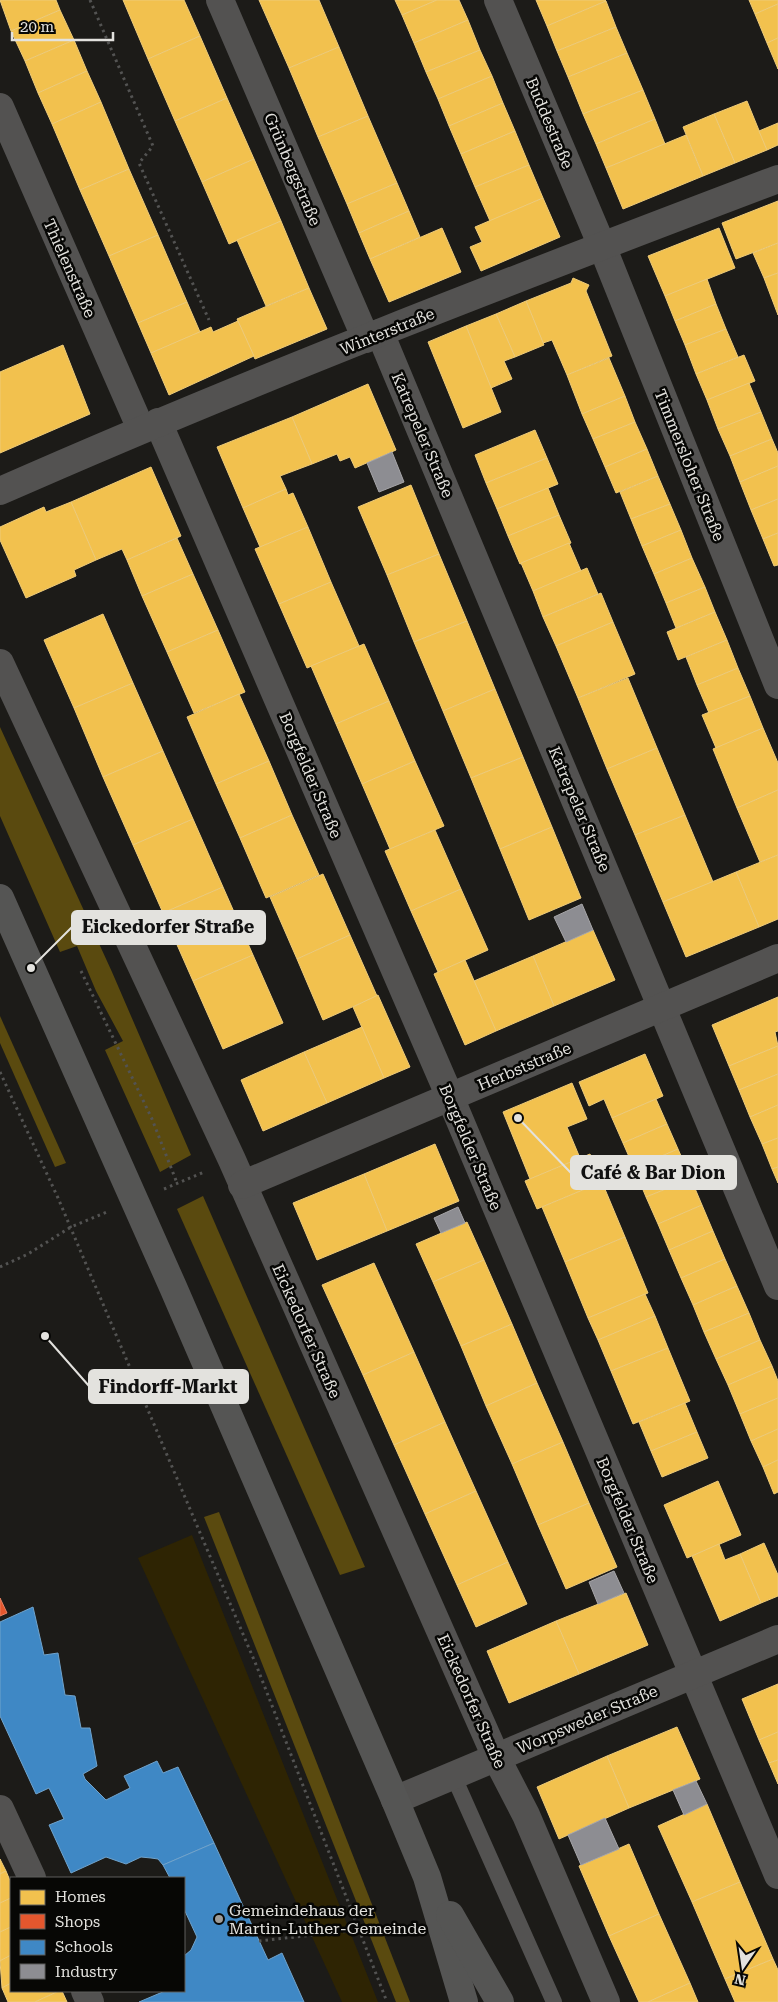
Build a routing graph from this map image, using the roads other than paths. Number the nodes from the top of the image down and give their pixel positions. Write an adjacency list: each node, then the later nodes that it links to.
1 (220, 0): 6 (street, Grünbergstraße)
2 (498, 0): 5 (street, Buddestraße)
3 (0, 107): 7 (street, Thielenstraße)
4 (778, 179): 5 (street, Winterstraße)
5 (602, 246): 6 (street, Winterstraße); 10 (street, Timmersloher Straße)
6 (373, 336): 7 (street, Winterstraße); 13 (street, Katrepeler Straße)
7 (150, 425): 8 (street, Winterstraße); 14 (street, Borgfelder Straße)
8 (0, 491)
9 (0, 663): 15 (street, Eickedorfer Straße)
10 (778, 685)
11 (0, 898): 21 (main road)
12 (778, 958): 13 (street, Herbststraße)
13 (663, 1007): 14 (street, Herbststraße); 16 (street, Katrepeler Straße)
14 (450, 1097): 15 (street, Herbststraße); 18 (street, Borgfelder Straße)
15 (242, 1185): 19 (street, Eickedorfer Straße)
16 (778, 1286)
17 (778, 1639): 18 (street, Worpsweder Straße)
18 (693, 1674): 19 (street, Worpsweder Straße); 23 (street, Borgfelder Straße)
19 (496, 1757): 20 (street, Worpsweder Straße); 29 (street, Eickedorfer Straße)
20 (453, 1775): 21 (street, Worpsweder Straße); 28 (lane)
21 (396, 1800): 25 (main road)
22 (0, 1809): 24 (street)
23 (778, 1874)
24 (32, 1877)
25 (428, 1877): 26 (main road); 27 (main road)
26 (464, 2002)
27 (500, 2002)
28 (554, 2002)
29 (606, 2002)

